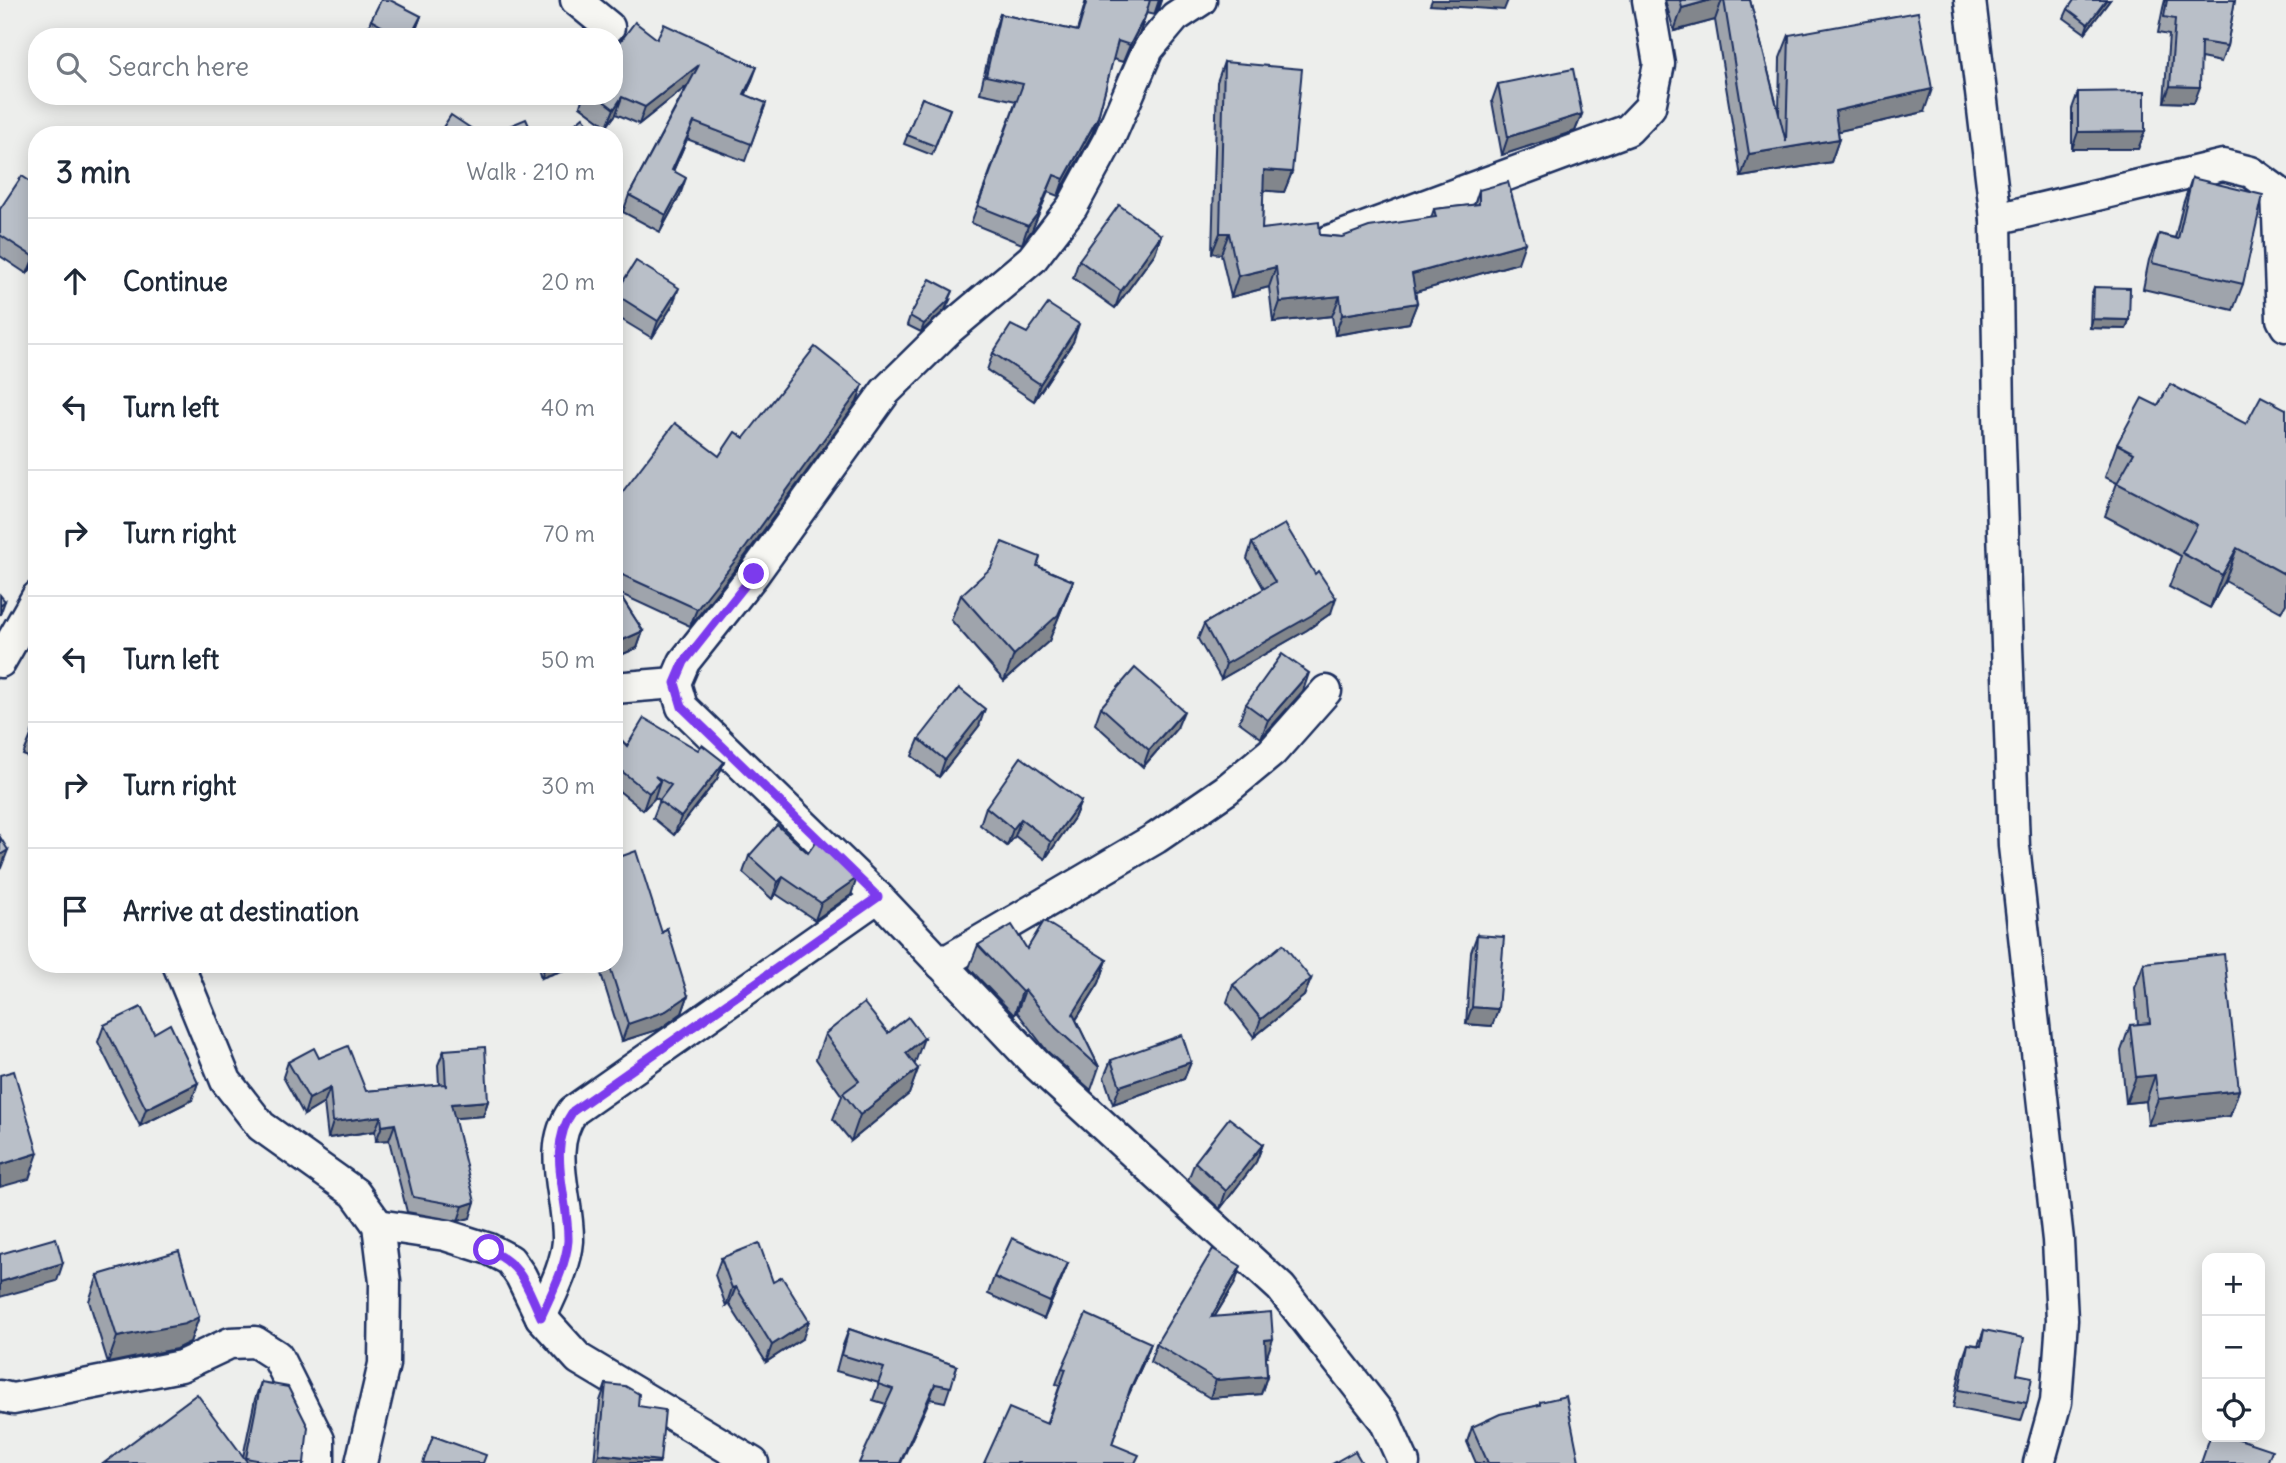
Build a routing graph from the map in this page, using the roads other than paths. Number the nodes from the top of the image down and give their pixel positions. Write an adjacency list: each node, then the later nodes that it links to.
1 (576, 0): 5 (street)
2 (1201, 0): 11 (street)
3 (1648, 0): 7 (street)
4 (1970, 0): 6 (street)
5 (610, 27)
6 (1996, 219): 8 (street); 24 (street)
7 (1329, 241)
8 (2286, 327)
9 (28, 613): 10 (street)
10 (0, 662)
11 (675, 683): 12 (street); 14 (street)
12 (623, 687)
13 (1325, 691): 15 (street)
14 (878, 897): 15 (street); 18 (street)
15 (941, 964): 23 (street)
16 (182, 973): 17 (street)
17 (378, 1225): 18 (street); 21 (street)
18 (541, 1317): 22 (street)
19 (0, 1396): 20 (street)
20 (319, 1463)
21 (361, 1463)
22 (753, 1463)
23 (1404, 1463)
24 (2039, 1463)

